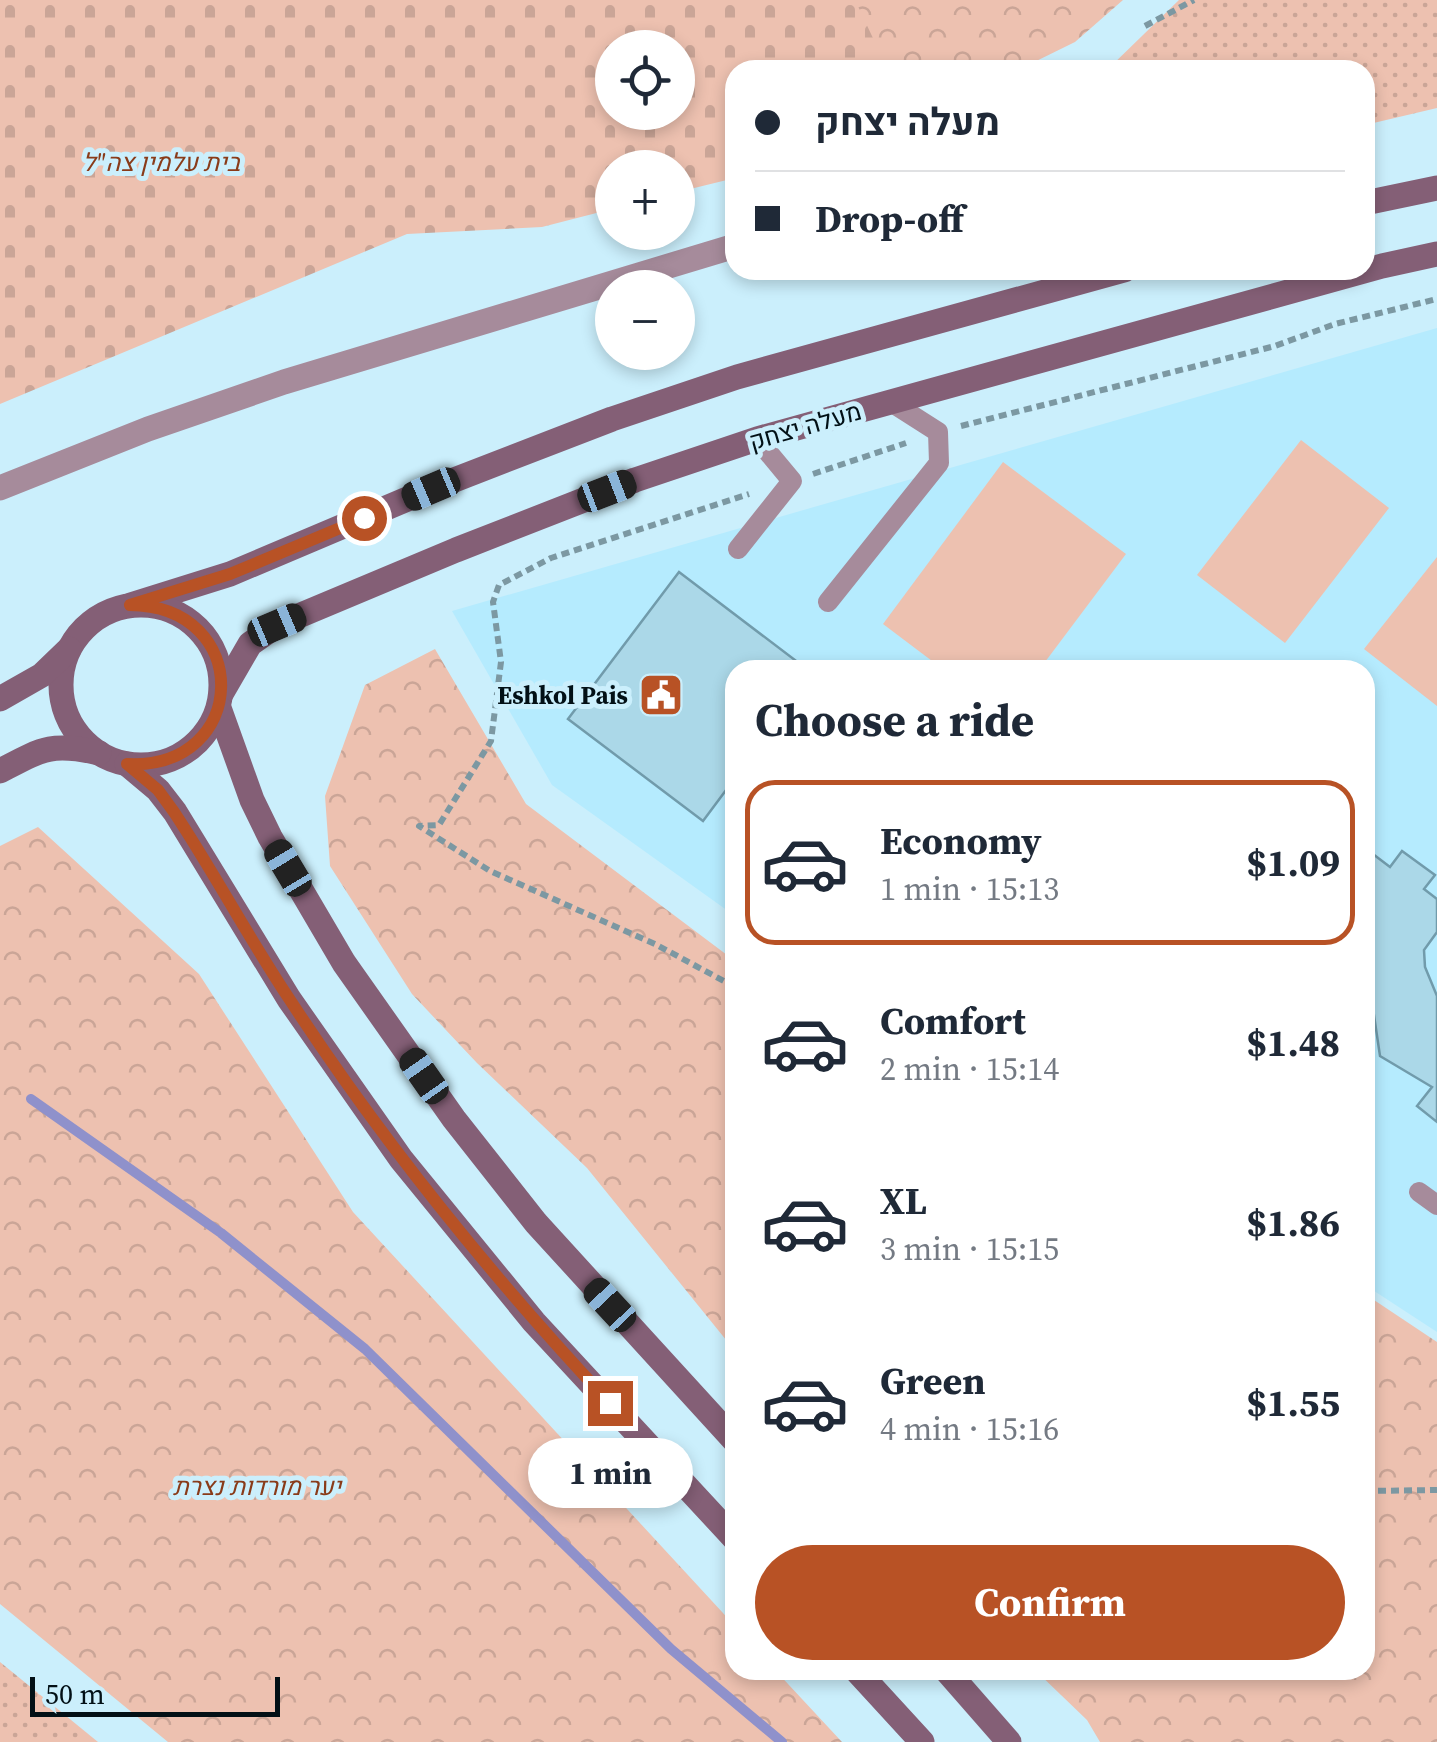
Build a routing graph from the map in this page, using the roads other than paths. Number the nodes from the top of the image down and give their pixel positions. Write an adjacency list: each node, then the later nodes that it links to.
1 (1437, 188): 2 (main road)
2 (1375, 201)
3 (725, 249): 10 (street)
4 (1429, 260): 5 (main road, מעלה יצחק)
5 (1375, 274)
6 (1088, 280): 13 (main road)
7 (1353, 280): 8 (main road, מעלה יצחק)
8 (890, 402): 9 (main road, מעלה יצחק); 12 (lane)
9 (757, 439): 11 (lane); 16 (main road, מעלה יצחק)
10 (0, 488)
11 (738, 549)
12 (828, 602)
13 (130, 605): 14 (main road); 16 (main road)
14 (69, 649): 15 (main road); 17 (main road)
15 (0, 699)
16 (220, 701): 18 (main road); 22 (main road)
17 (100, 754): 18 (main road); 19 (main road)
18 (127, 764): 23 (main road)
19 (0, 770)
20 (1420, 1192): 21 (lane)
21 (1437, 1205)
22 (725, 1430)
23 (725, 1528)
24 (865, 1680): 26 (main road)
25 (955, 1680): 27 (main road)
26 (922, 1742)
27 (1009, 1742)

